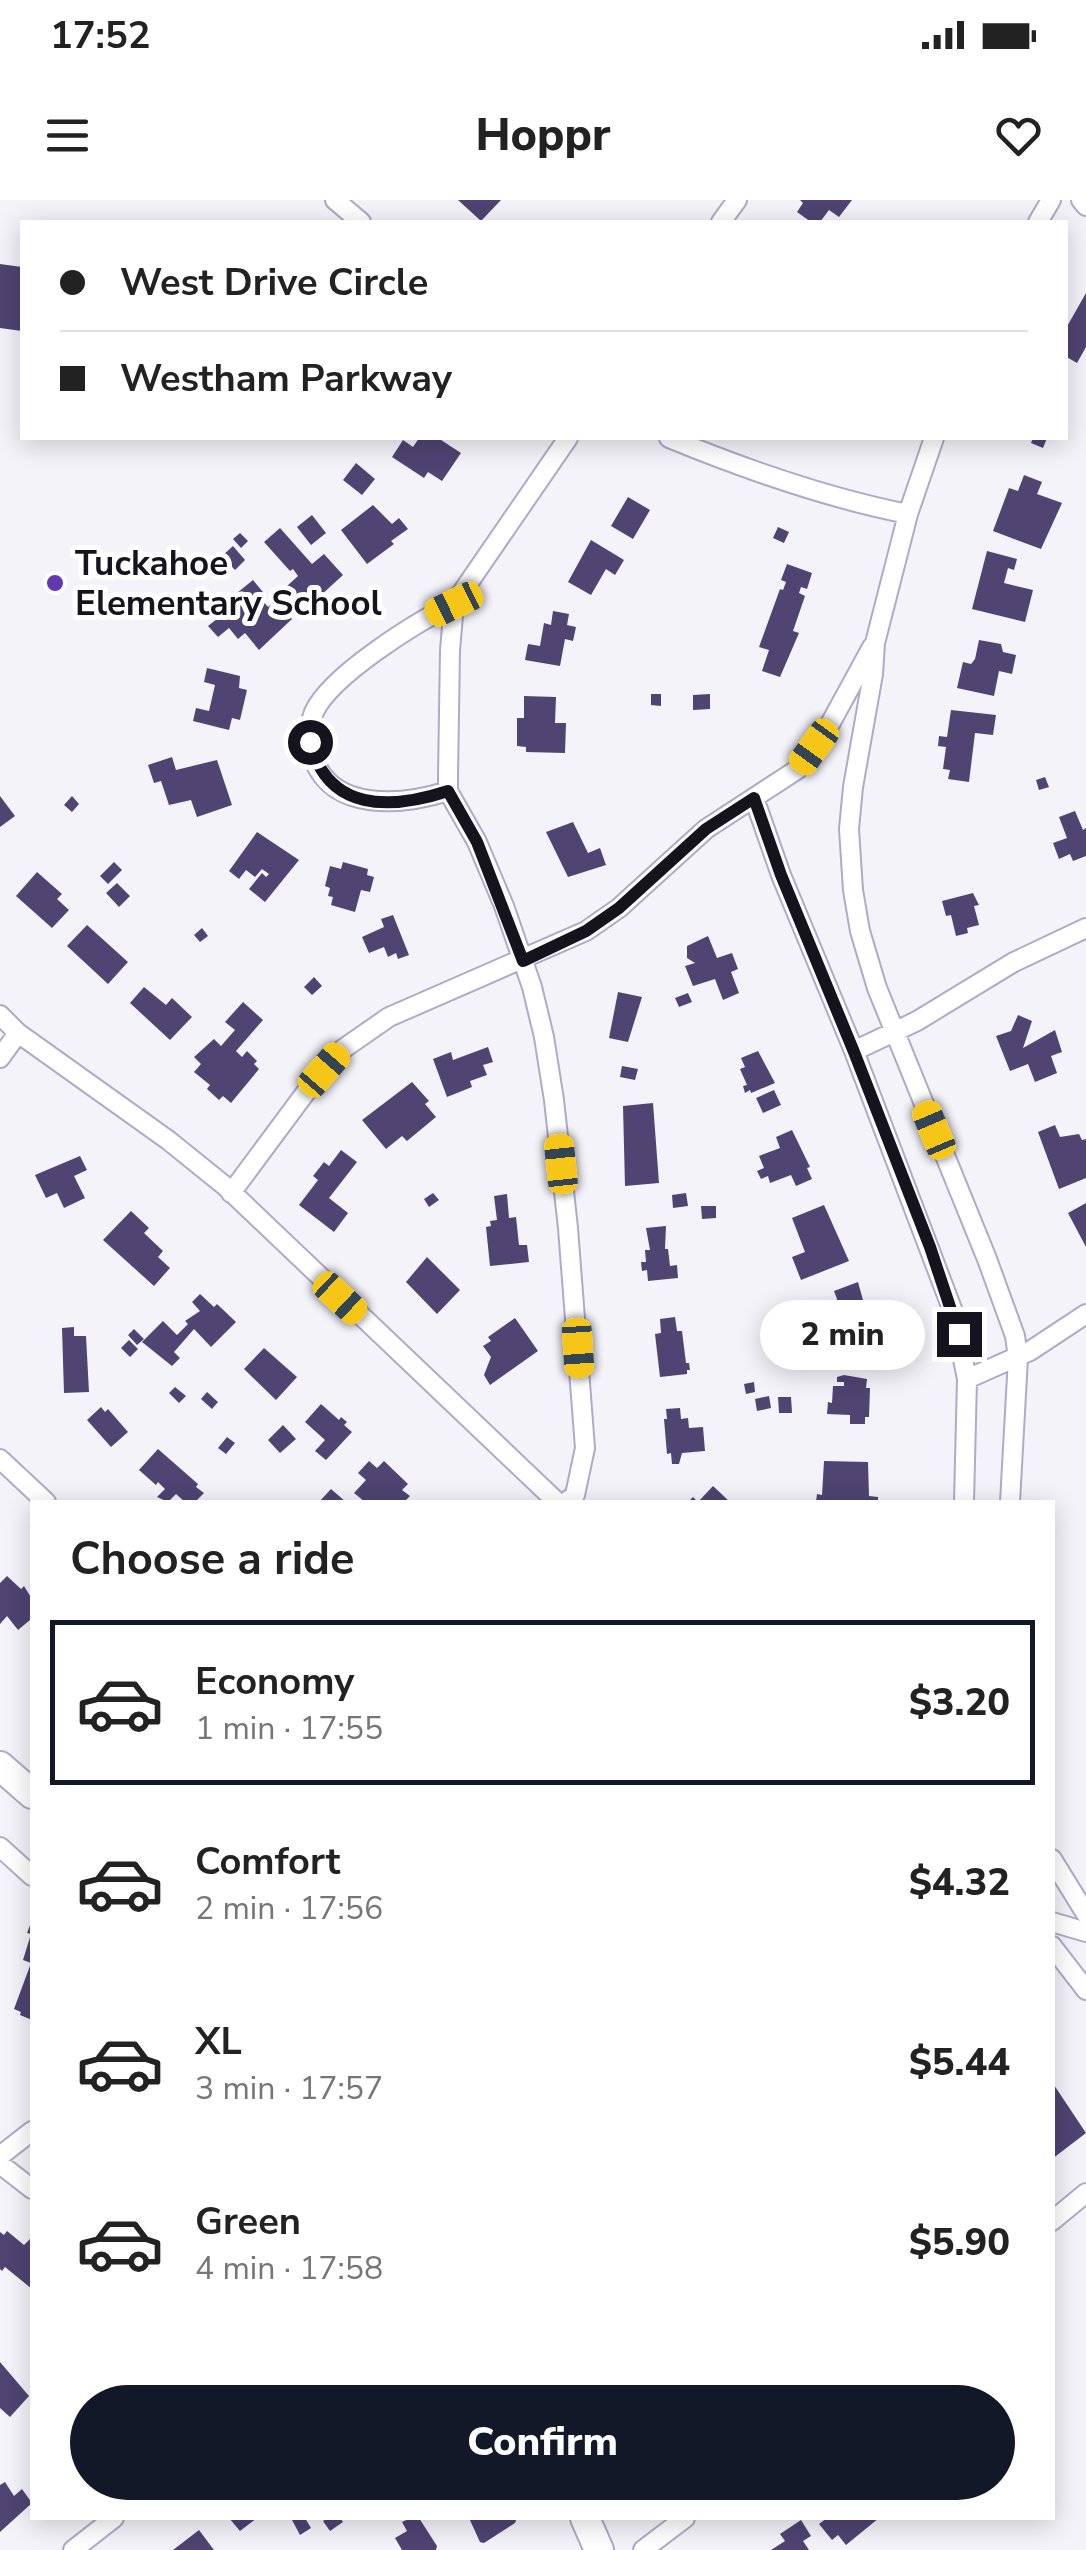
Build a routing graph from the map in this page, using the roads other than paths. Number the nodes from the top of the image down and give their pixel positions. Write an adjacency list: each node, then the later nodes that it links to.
1 (335, 200): 4 (street)
2 (1081, 200): 3 (street)
3 (1086, 206)
4 (359, 220)
5 (567, 440): 9 (street)
6 (675, 440): 8 (street)
7 (933, 440): 8 (street)
8 (908, 514): 10 (street)
9 (454, 604): 11 (street); 11 (street)
10 (874, 643): 12 (street); 17 (street)
11 (448, 791): 14 (street)
12 (754, 798): 14 (street); 18 (street)
13 (1086, 928): 17 (street)
14 (523, 961): 20 (street); 27 (street)
15 (0, 1015): 16 (street)
16 (18, 1034): 19 (street); 20 (street)
17 (893, 1034): 18 (street); 22 (street)
18 (854, 1052): 23 (street)
19 (0, 1058)
20 (232, 1193): 26 (street)
21 (1086, 1314): 22 (street)
22 (1018, 1358): 23 (street); 29 (street)
23 (968, 1380): 28 (street)
24 (0, 1458): 25 (street)
25 (44, 1500)
26 (555, 1500)
27 (569, 1500)
28 (964, 1500)
29 (1010, 1500)
30 (0, 1766): 31 (main road)
31 (30, 1792)
32 (0, 1847): 34 (street)
33 (1055, 1864): 35 (street)
34 (30, 1874)
35 (1086, 1914)
36 (1055, 1923): 37 (street)
37 (1086, 1932)
38 (1055, 1950): 39 (street)
39 (1086, 1990)
40 (30, 2131): 41 (street)
41 (2, 2152): 42 (street)
42 (30, 2187)
43 (1086, 2194): 44 (street)
44 (1055, 2218)
45 (111, 2520): 48 (street)
46 (586, 2520): 49 (main road)
47 (682, 2520): 50 (street)
48 (73, 2550)
49 (599, 2550)
50 (644, 2550)

